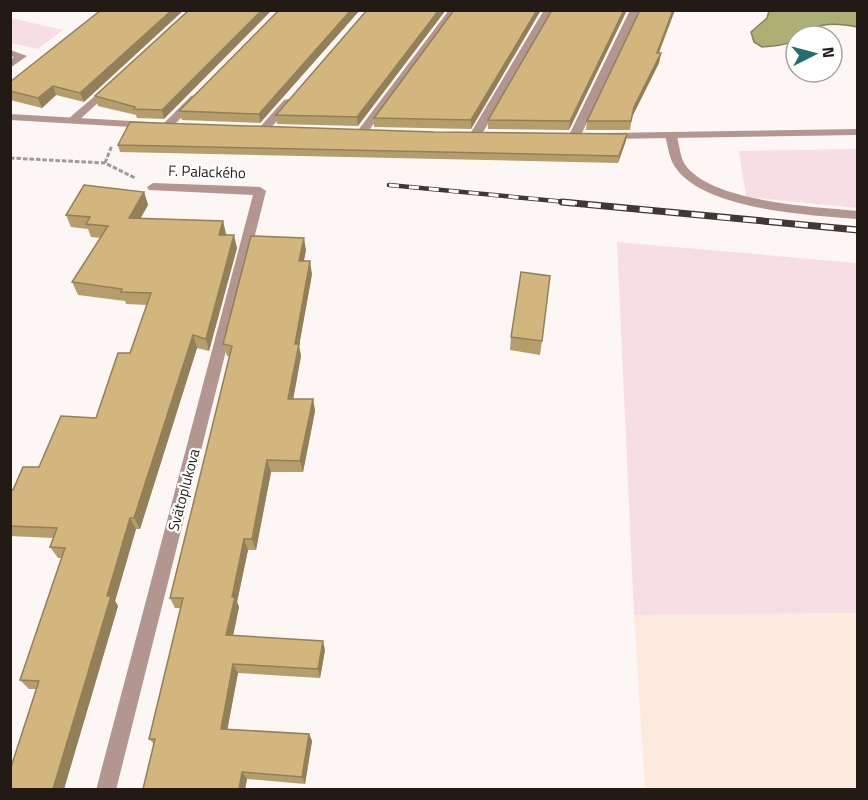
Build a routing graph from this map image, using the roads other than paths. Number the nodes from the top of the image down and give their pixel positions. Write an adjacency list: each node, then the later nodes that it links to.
1 (454, 10): 14 (street)
2 (549, 10): 16 (street)
3 (635, 10): 17 (street)
4 (10, 53): 5 (street)
5 (10, 65)
6 (115, 81): 10 (street)
7 (200, 93): 11 (street)
8 (294, 95): 13 (street)
9 (10, 117): 10 (street)
10 (72, 121): 11 (street)
11 (167, 126): 12 (street)
12 (189, 127)
13 (264, 129)
14 (363, 131)
15 (858, 132): 17 (street)
16 (476, 134)
17 (671, 136): 20 (street)
18 (153, 187): 19 (street, F. Palackého)
19 (260, 191): 21 (street, Svätoplukova)
20 (858, 215)
21 (106, 789)

